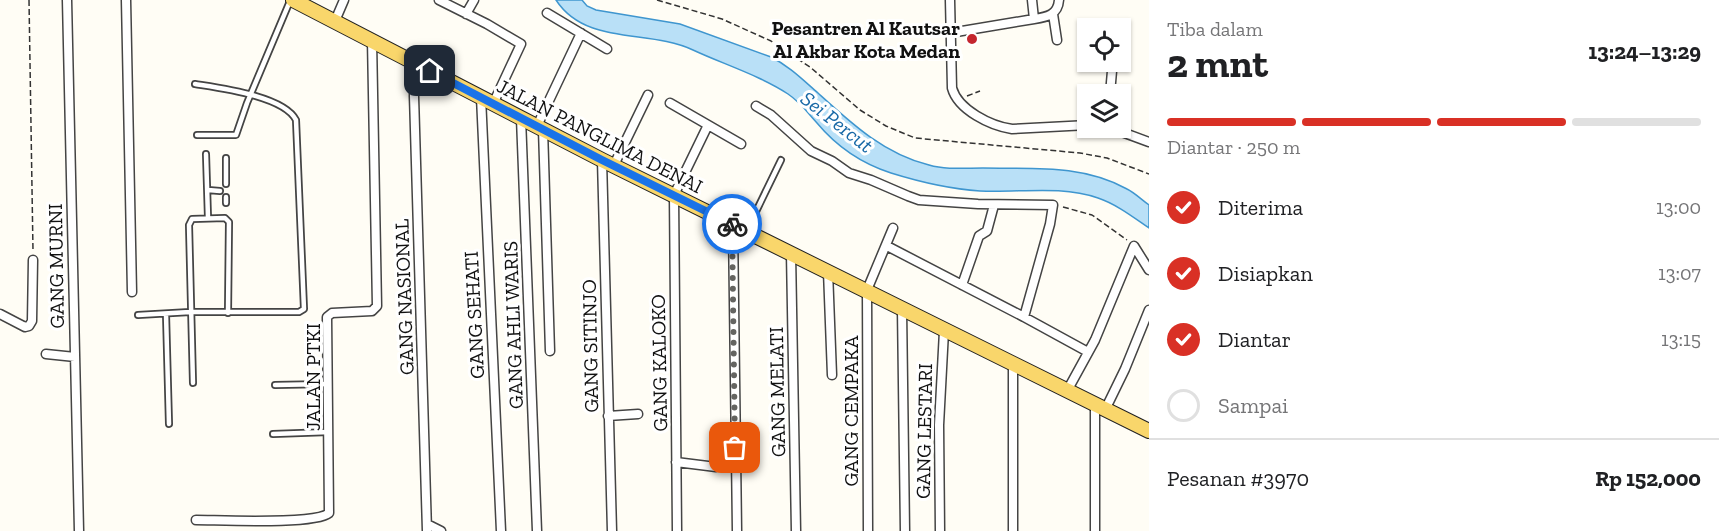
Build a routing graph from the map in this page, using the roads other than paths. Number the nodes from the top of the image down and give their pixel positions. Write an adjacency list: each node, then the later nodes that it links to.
1 (67, 0): 68 (street, GANG MURNI)
2 (126, 0): 55 (street)
3 (291, 0): 14 (main road, JALAN PANGLIMA DENAI); 22 (lane)
4 (344, 0): 14 (street)
5 (439, 0): 11 (street)
6 (474, 0): 11 (street)
7 (950, 0): 16 (street)
8 (1032, 0): 13 (street)
9 (1059, 0): 12 (street)
10 (547, 13): 15 (street)
11 (466, 14): 24 (street)
12 (1053, 14): 13 (street); 18 (street)
13 (1034, 19): 16 (street)
14 (334, 21): 17 (main road, JALAN PANGLIMA DENAI)
15 (581, 33): 19 (street); 30 (street)
16 (950, 33): 29 (street)
17 (372, 40): 20 (main road, JALAN PANGLIMA DENAI); 72 (street, JALAN PTKI)
18 (1057, 40)
19 (607, 49)
20 (415, 63): 24 (main road, JALAN PANGLIMA DENAI); 85 (street, GANG NASIONAL)
21 (195, 84): 22 (lane)
22 (251, 94): 31 (lane); 59 (lane)
23 (648, 95): 38 (street)
24 (487, 101): 27 (main road, JALAN PANGLIMA DENAI); 88 (street, GANG SEHATI)
25 (669, 103): 28 (street)
26 (756, 106): 43 (street)
27 (521, 118): 30 (main road, JALAN PANGLIMA DENAI); 89 (street, GANG AHLI WARIS)
28 (708, 125): 34 (street); 42 (street)
29 (1077, 125)
30 (540, 128): 38 (main road, JALAN PANGLIMA DENAI); 65 (street)
31 (197, 135)
32 (1131, 135): 33 (street)
33 (1149, 142)
34 (741, 144)
35 (206, 153): 40 (lane)
36 (226, 158): 39 (lane)
37 (781, 160): 47 (lane)
38 (608, 163): 42 (main road, JALAN PANGLIMA DENAI); 77 (street, GANG SITINJO)
39 (226, 184)
40 (208, 190): 41 (lane); 44 (lane)
41 (220, 191)
42 (674, 195): 45 (main road, JALAN PANGLIMA DENAI); 82 (street, GANG KALOKO)
43 (994, 205): 53 (street); 63 (street)
44 (208, 218): 58 (lane); 59 (lane)
45 (733, 225): 47 (main road, JALAN PANGLIMA DENAI); 92 (street)
46 (893, 228): 48 (street)
47 (746, 231): 49 (main road, JALAN PANGLIMA DENAI)
48 (886, 246): 53 (street); 54 (street)
49 (791, 253): 52 (main road, JALAN PANGLIMA DENAI); 93 (street, GANG MELATI)
50 (33, 260): 60 (street)
51 (1149, 270): 66 (street)
52 (828, 271): 54 (main road, JALAN PANGLIMA DENAI); 70 (street)
53 (962, 285): 63 (street)
54 (867, 290): 56 (main road, JALAN PANGLIMA DENAI); 94 (street, GANG CEMPAKA)
55 (132, 292)
56 (902, 309): 64 (main road, JALAN PANGLIMA DENAI); 95 (street)
57 (1149, 310): 75 (street)
58 (190, 312): 59 (lane); 61 (lane); 71 (lane)
59 (228, 313)
60 (0, 314)
61 (166, 314): 62 (lane); 78 (lane)
62 (138, 315)
63 (1024, 317): 66 (street)
64 (944, 331): 69 (main road, JALAN PANGLIMA DENAI); 96 (street, GANG LESTARI)
65 (550, 351)
66 (1088, 352): 74 (street)
67 (46, 354): 68 (street)
68 (75, 357): 86 (street, GANG MURNI)
69 (1012, 364): 74 (main road, JALAN PANGLIMA DENAI); 97 (street)
70 (832, 375)
71 (193, 383)
72 (328, 384): 73 (lane); 80 (street, JALAN PTKI)
73 (275, 385)
74 (1067, 391): 75 (main road, JALAN PANGLIMA DENAI)
75 (1100, 407): 79 (main road, JALAN PANGLIMA DENAI); 98 (street)
76 (638, 414): 77 (street)
77 (608, 416): 90 (street, GANG SITINJO)
78 (169, 424)
79 (1149, 431)
80 (329, 432): 81 (lane); 84 (street, JALAN PTKI)
81 (273, 434)
82 (676, 462): 83 (street); 91 (street, GANG KALOKO)
83 (716, 467)
84 (196, 520)
85 (427, 528): 87 (street)
86 (79, 531)
87 (441, 531)
88 (501, 531)
89 (537, 531)
90 (612, 531)
91 (677, 531)
92 (737, 531)
93 (796, 531)
94 (868, 531)
95 (905, 531)
96 (940, 531)
97 (1013, 531)
98 (1095, 531)

